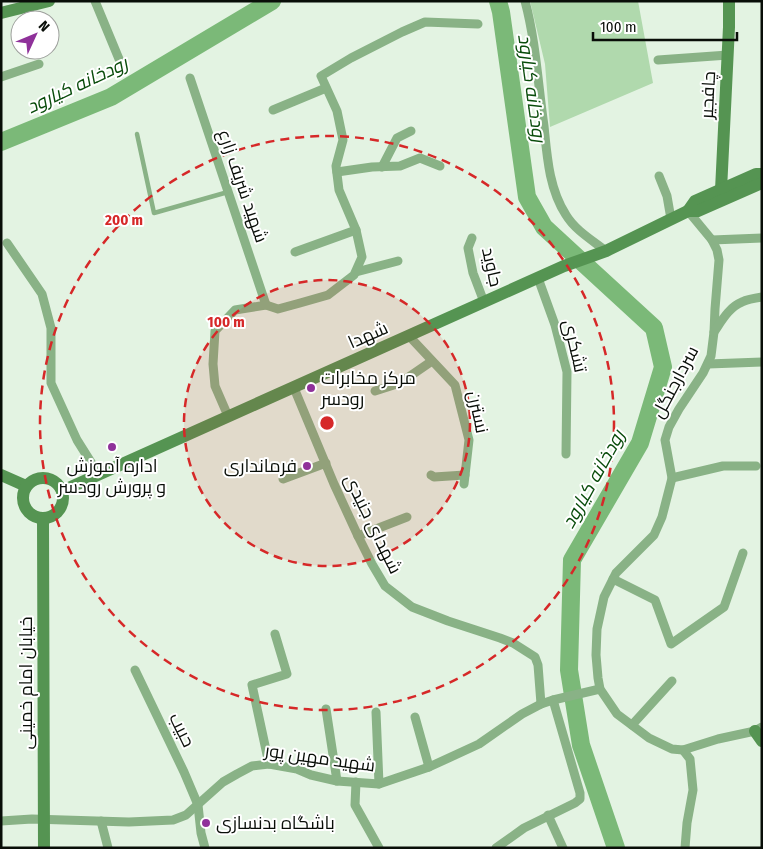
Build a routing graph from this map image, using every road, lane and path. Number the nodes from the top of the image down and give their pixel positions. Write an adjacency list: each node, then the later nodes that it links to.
1 (49, 1): 5 (main road)
2 (95, 1): 8 (street)
3 (525, 1): 32 (street)
4 (728, 1): 7 (main road, چافجیر)
5 (1, 13)
6 (478, 24): 13 (street)
7 (728, 55): 9 (street); 23 (main road, چافجیر)
8 (119, 59)
9 (658, 60)
10 (39, 64): 11 (street)
11 (1, 77)
12 (190, 78): 24 (street, شهید شریف زارع)
13 (326, 88): 14 (street); 19 (street)
14 (273, 110)
15 (411, 131): 18 (street)
16 (137, 134): 24 (lane)
17 (440, 166): 18 (street)
18 (382, 167): 19 (street)
19 (337, 172): 27 (street)
20 (762, 174): 23 (main road, شهدا)
21 (659, 176): 26 (street)
22 (762, 182): 25 (main road, شهدا)
23 (721, 190): 25 (main road, شهدا)
24 (228, 192): 39 (street, شهید شریف زارع)
25 (688, 211): 26 (main road, شهدا); 30 (street, سردارجنگل)
26 (671, 219): 32 (main road, شهدا)
27 (356, 230): 33 (street); 35 (street)
28 (472, 238): 38 (street, جاوید)
29 (762, 238): 30 (street)
30 (712, 240): 40 (street, سردارجنگل)
31 (7, 243): 53 (street)
32 (606, 251): 36 (main road, شهدا)
33 (295, 252)
34 (398, 261): 35 (street)
35 (356, 272): 39 (street)
36 (538, 278): 38 (main road, شهدا); 48 (street, تشکری)
37 (762, 297): 40 (street)
38 (484, 302): 41 (main road, شهدا)
39 (266, 305): 47 (street)
40 (714, 332): 44 (street, سردارجنگل)
41 (409, 336): 42 (street, نسترن); 45 (main road, شهدا)
42 (432, 360): 46 (street); 51 (street, نسترن)
43 (762, 362): 44 (street)
44 (708, 364): 54 (street, سردارجنگل)
45 (294, 388): 47 (main road, شهدا); 49 (street, شهدای جنیدی)
46 (375, 391)
47 (228, 416): 53 (main road, شهدا)
48 (566, 454)
49 (326, 462): 55 (street); 60 (street, شهدای جنیدی)
50 (756, 466): 54 (street)
51 (431, 474)
52 (1, 475): 56 (main road)
53 (99, 475): 57 (main road, شهدا)
54 (672, 478): 62 (street, سردارجنگل)
55 (283, 480)
56 (26, 486): 57 (main road); 59 (main road)
57 (62, 491): 59 (main road)
58 (407, 517): 60 (street)
59 (43, 518): 82 (main road, خیابان امام خمینی)
60 (358, 536): 68 (street, شهدای جنیدی)
61 (743, 553): 62 (street)
62 (612, 580): 66 (street, سردارجنگل)
63 (275, 634): 75 (street)
64 (134, 670): 80 (street, حبیب)
65 (672, 680): 72 (street)
66 (600, 690): 67 (street, شهید مهین پور); 72 (street, سردارجنگل)
67 (556, 700): 68 (street, شهید مهین پور); 81 (street)
68 (541, 704): 76 (street, شهید مهین پور)
69 (326, 709): 77 (street)
70 (376, 712): 79 (street)
71 (415, 717): 76 (street)
72 (632, 724): 74 (street, سردارجنگل)
73 (759, 733): 74 (street)
74 (683, 750): 91 (street)
75 (269, 764): 77 (street, شهید مهین پور); 80 (street, شهید مهین پور)
76 (429, 767): 79 (street, شهید مهین پور)
77 (337, 780): 78 (street, شهید مهین پور)
78 (356, 782): 79 (street, شهید مهین پور); 88 (street)
79 (379, 784)
80 (198, 804): 84 (street, شهید مهین پور); 87 (street, حبیب)
81 (548, 816): 89 (street); 90 (street)
82 (44, 819): 83 (street, شهید مهین پور); 84 (street, شهید مهین پور); 85 (main road, خیابان امام خمینی)
83 (1, 820)
84 (101, 821): 86 (street)
85 (44, 848)
86 (108, 848)
87 (205, 848)
88 (379, 848)
89 (496, 848)
90 (563, 848)
91 (685, 848)

